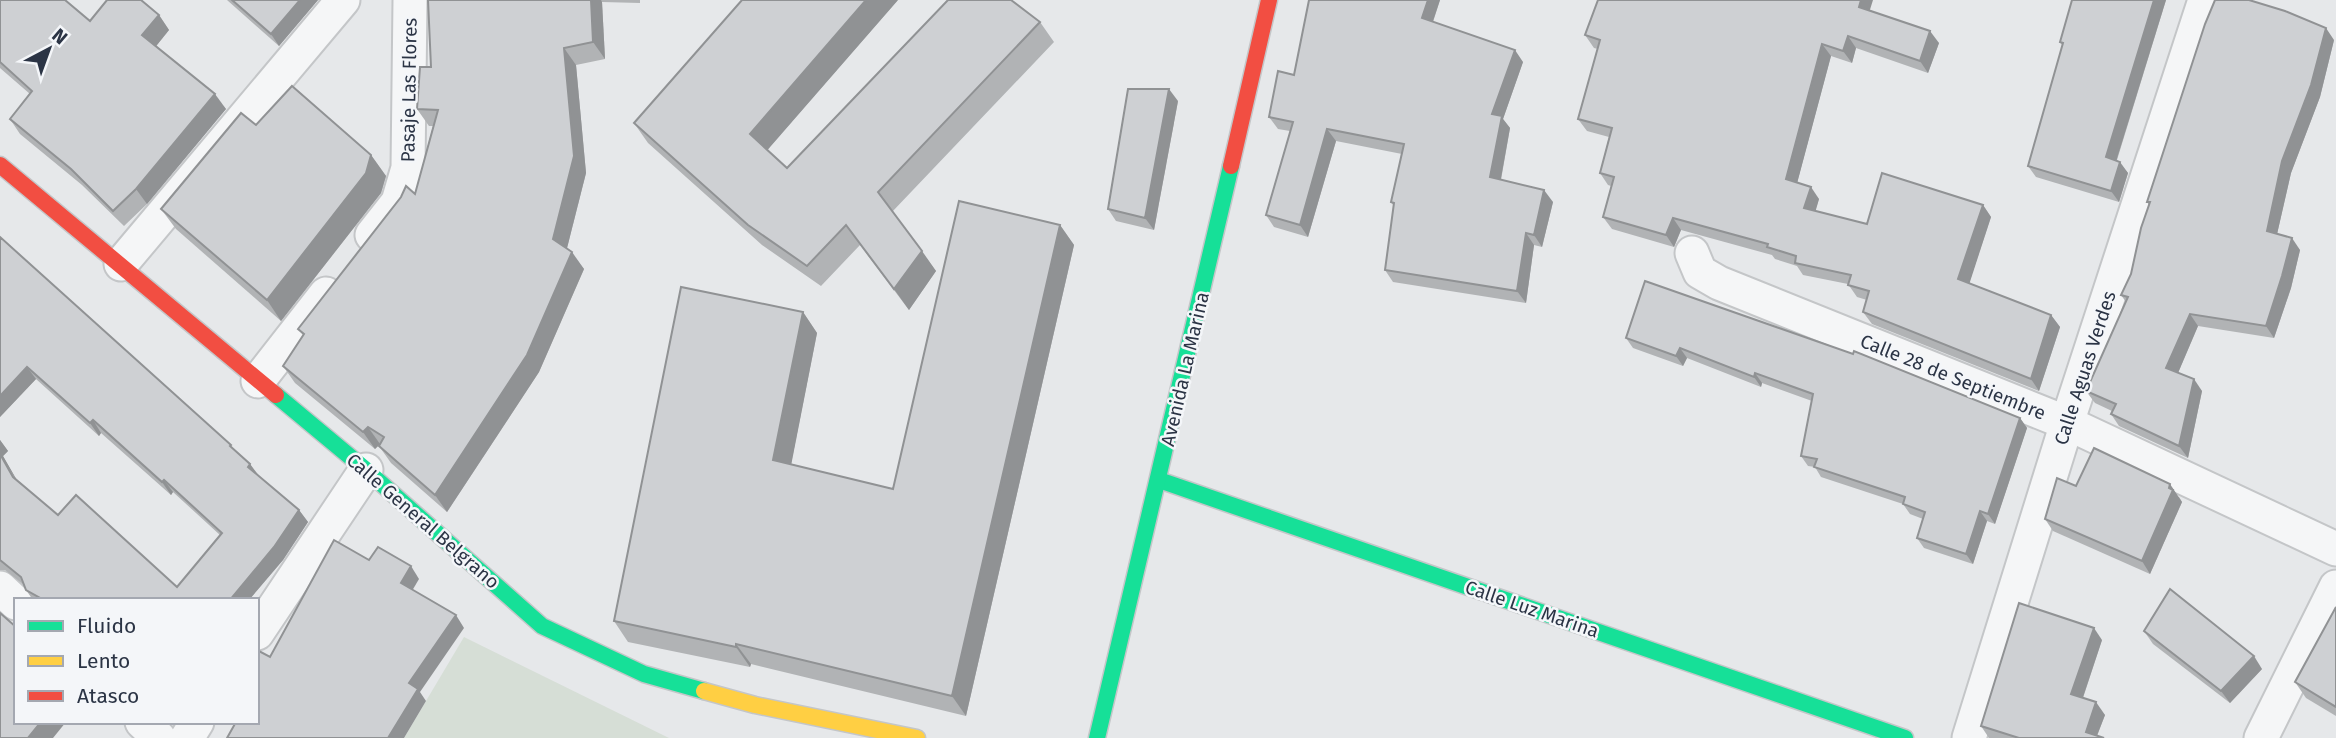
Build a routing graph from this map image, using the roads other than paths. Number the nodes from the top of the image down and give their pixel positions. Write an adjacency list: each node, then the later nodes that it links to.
1 (343, 0): 7 (street)
2 (410, 0): 8 (street, Pasaje Las Flores)
3 (1269, 0): 11 (street, Avenida La Marina)
4 (2205, 0): 9 (street, Calle Aguas Verdes)
5 (0, 165): 7 (street, Calle General Belgrano)
6 (1692, 253): 9 (street, Calle 28 de Septiembre)
7 (121, 264): 8 (street, Calle General Belgrano)
8 (258, 381): 10 (street, Calle General Belgrano)
9 (2067, 423): 12 (street, Calle 28 de Septiembre); 22 (street, Calle Aguas Verdes)
10 (366, 470): 16 (street); 19 (street, Calle General Belgrano)
11 (1159, 480): 20 (street, Avenida La Marina); 21 (street, Calle Luz Marina)
12 (2336, 549)
13 (2336, 587): 23 (street)
14 (0, 588): 15 (street)
15 (14, 601)
16 (259, 630)
17 (144, 724): 18 (street)
18 (159, 738)
19 (917, 738)
20 (1097, 738)
21 (1905, 738)
22 (1969, 738)
23 (2261, 738)

